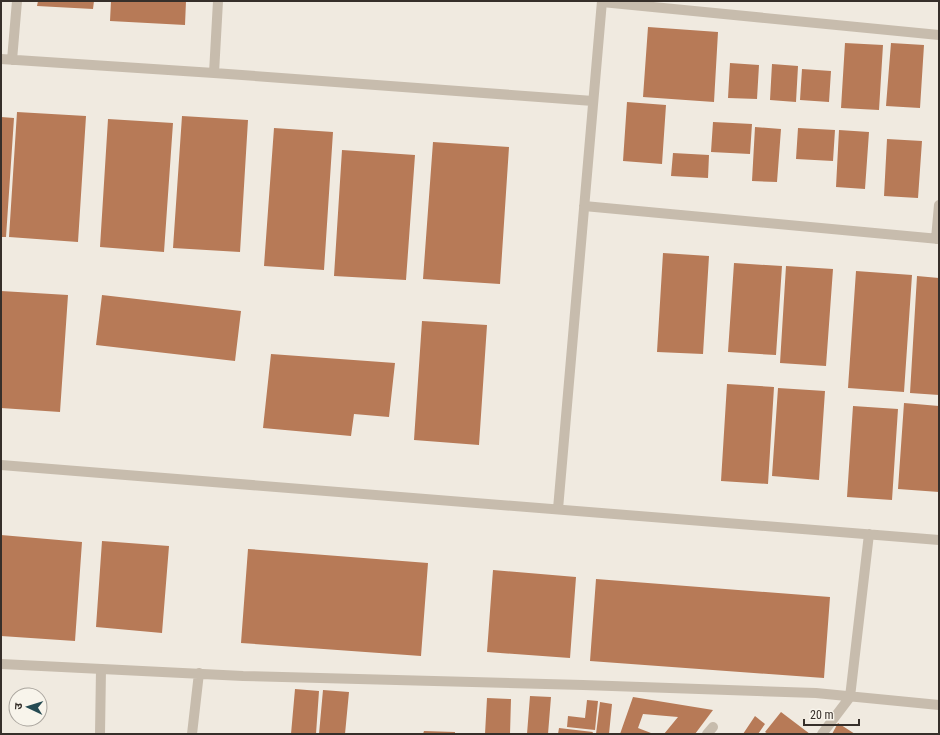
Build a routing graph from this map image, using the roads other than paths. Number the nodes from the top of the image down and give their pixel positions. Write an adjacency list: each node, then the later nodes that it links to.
1 (17, 1): 6 (street)
2 (218, 1): 7 (street)
3 (602, 1): 4 (street); 8 (street)
4 (939, 36)
5 (1, 59): 6 (street)
6 (12, 60): 7 (street)
7 (214, 73): 8 (street)
8 (593, 101): 10 (street)
9 (939, 205): 11 (street)
10 (584, 206): 11 (street); 13 (street)
11 (938, 239)
12 (1, 465): 13 (street)
13 (558, 509): 14 (street)
14 (869, 534): 15 (street); 19 (street)
15 (939, 540)
16 (1, 664): 17 (street)
17 (101, 669): 18 (street); 21 (street)
18 (199, 673): 19 (street); 22 (street)
19 (850, 697): 20 (street); 23 (street)
20 (939, 705)
21 (100, 734)
22 (192, 734)
23 (822, 734)

